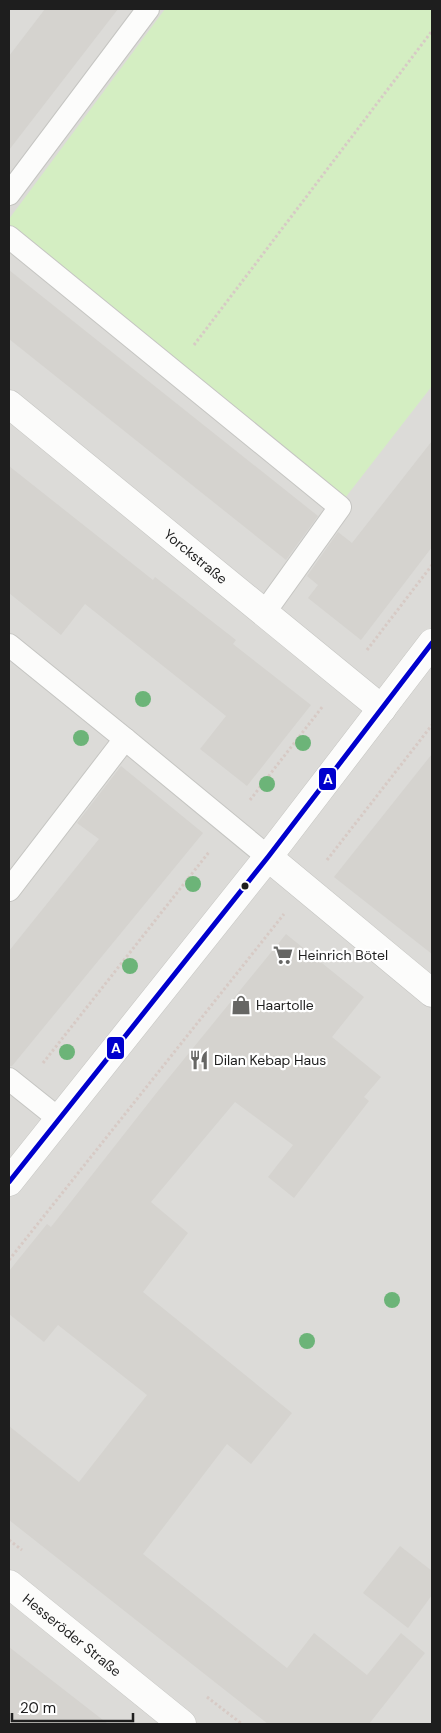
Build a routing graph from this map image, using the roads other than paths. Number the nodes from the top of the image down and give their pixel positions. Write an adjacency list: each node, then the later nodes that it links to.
1 (148, 9): 2 (lane)
2 (9, 194)
3 (9, 236): 5 (lane)
4 (9, 404): 5 (street, Yorckstraße)
5 (264, 613): 8 (street, Yorckstraße)
6 (432, 643): 8 (street)
7 (9, 645): 9 (lane)
8 (382, 709): 10 (street)
9 (125, 739): 10 (lane); 11 (lane)
10 (268, 857): 12 (street); 14 (street)
11 (9, 890)
12 (432, 993)
13 (9, 1079): 14 (lane)
14 (59, 1119): 15 (street)
15 (9, 1182)
16 (9, 1584): 17 (street, Hesseröder Straße)
17 (182, 1724)

